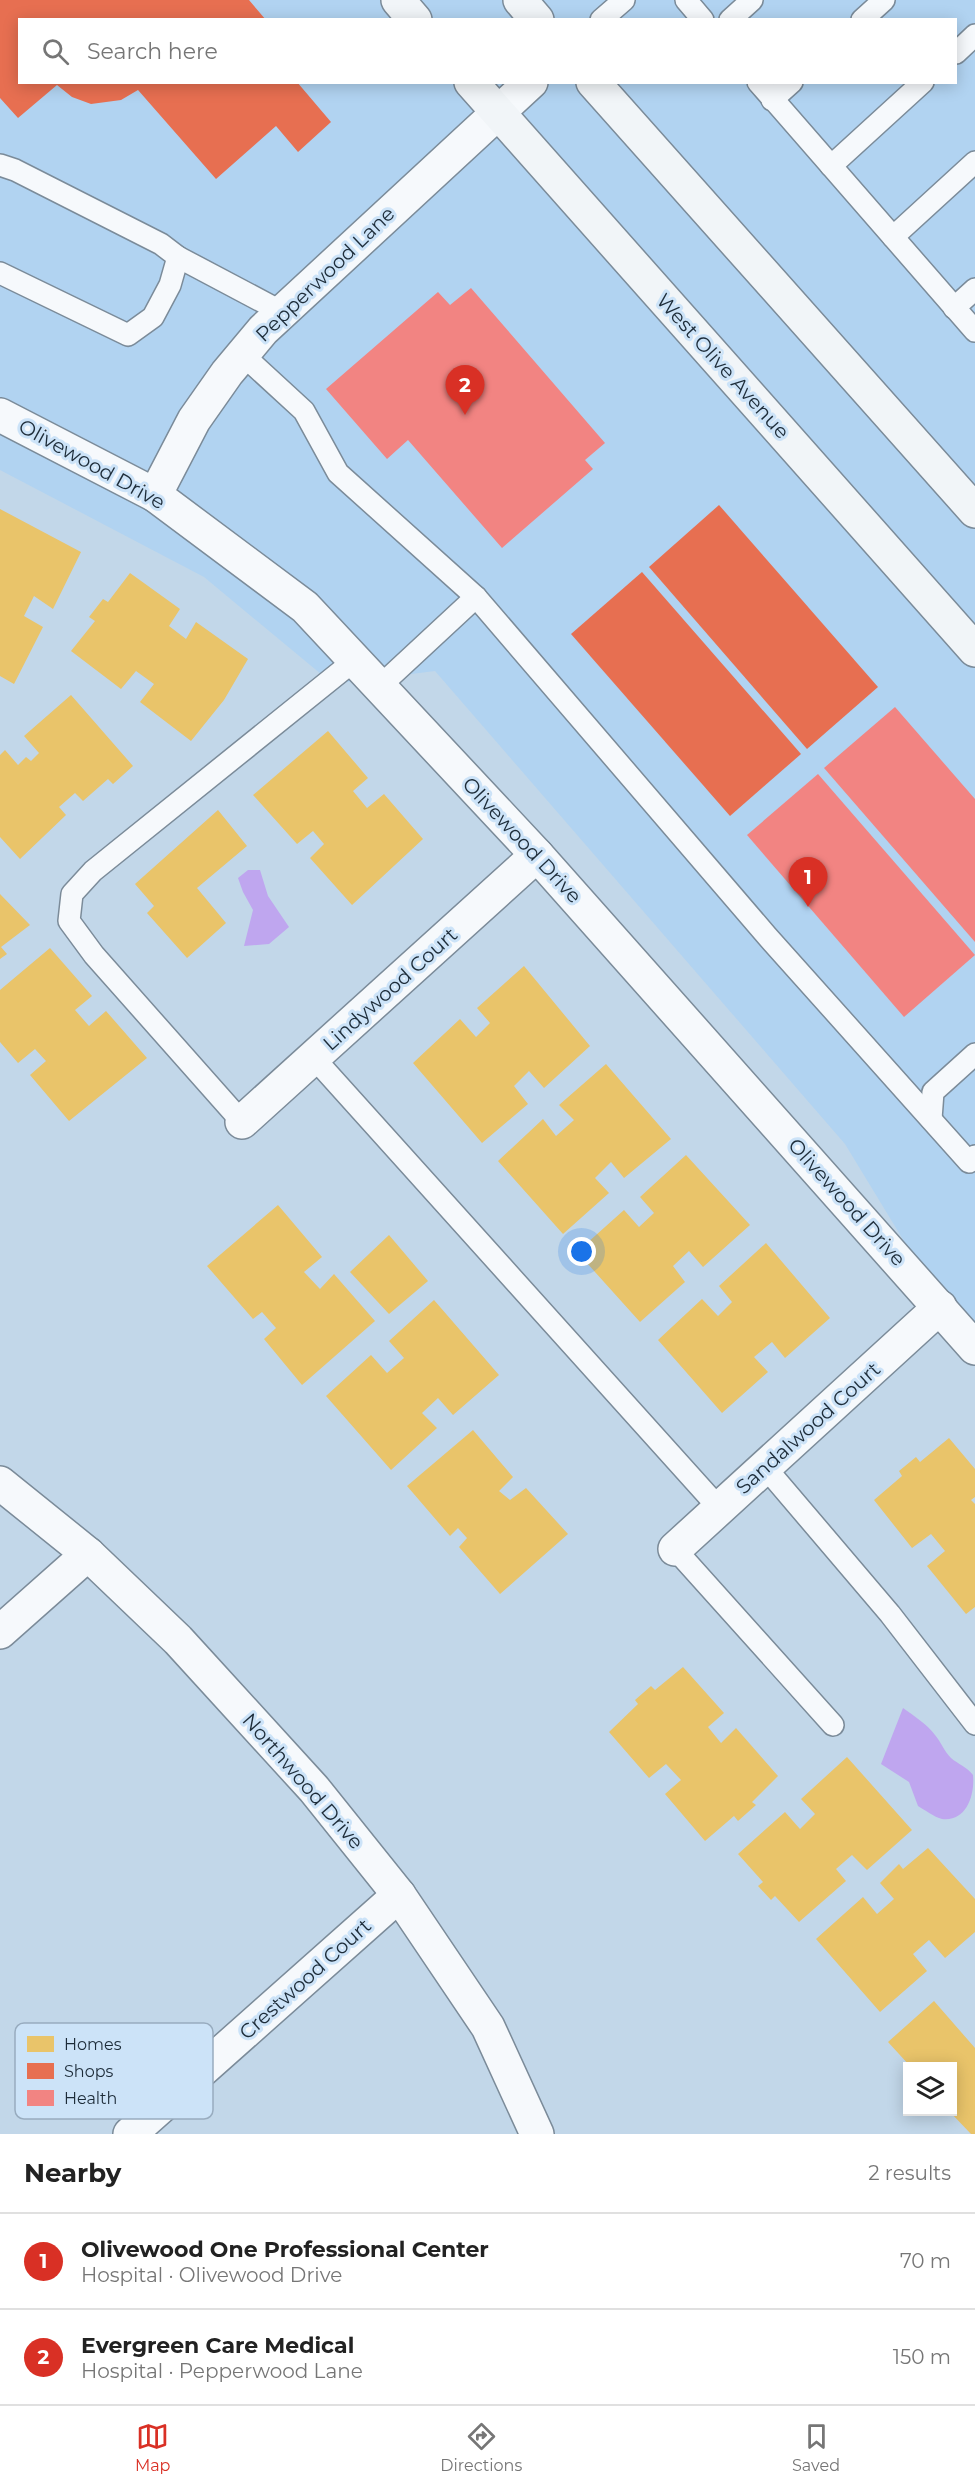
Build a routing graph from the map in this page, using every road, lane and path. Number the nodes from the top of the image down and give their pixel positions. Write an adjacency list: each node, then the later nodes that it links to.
1 (398, 0): 7 (main road)
2 (520, 0): 8 (main road)
3 (624, 0): 9 (lane)
4 (686, 0): 10 (lane)
5 (752, 0): 11 (lane)
6 (884, 0): 12 (lane)
7 (413, 18)
8 (535, 18)
9 (604, 18)
10 (701, 18)
11 (732, 18)
12 (864, 18)
13 (975, 35): 14 (lane)
14 (957, 52)
15 (473, 84): 22 (main road, West Olive Avenue)
16 (529, 84): 22 (street, Pepperwood Lane)
17 (595, 84): 36 (main road)
18 (760, 84): 21 (lane)
19 (790, 84): 21 (lane)
20 (921, 84): 25 (lane)
21 (772, 100): 25 (lane)
22 (498, 113): 31 (street, Pepperwood Lane); 38 (main road, West Olive Avenue)
23 (975, 162): 26 (lane)
24 (0, 165): 27 (lane)
25 (831, 166): 26 (lane)
26 (893, 237): 30 (lane)
27 (178, 257): 28 (lane); 31 (lane)
28 (0, 273)
29 (975, 289): 30 (lane)
30 (954, 308): 32 (lane)
31 (282, 312): 33 (street, Pepperwood Lane)
32 (975, 331)
33 (243, 355): 35 (street, Pepperwood Lane); 37 (lane)
34 (0, 415): 35 (street, Olivewood Drive)
35 (155, 495): 39 (street, Olivewood Drive)
36 (973, 504)
37 (476, 597): 40 (lane); 44 (lane)
38 (975, 650)
39 (355, 660): 40 (street, Olivewood Drive); 45 (lane)
40 (379, 687): 41 (street, Olivewood Drive)
41 (537, 855): 43 (street, Lindywood Court); 47 (street, Olivewood Drive)
42 (975, 1054): 44 (lane)
43 (314, 1058): 45 (street, Lindywood Court); 51 (lane)
44 (931, 1119): 46 (lane)
45 (242, 1122)
46 (973, 1162)
47 (940, 1307): 48 (street, Olivewood Drive); 49 (street, Sandalwood Court)
48 (975, 1348)
49 (765, 1467): 51 (street, Sandalwood Court); 55 (lane)
50 (0, 1483): 53 (street, Northwood Drive)
51 (719, 1508): 52 (street, Sandalwood Court)
52 (675, 1549): 56 (lane)
53 (88, 1554): 54 (street); 57 (street, Northwood Drive)
54 (0, 1632)
55 (975, 1724)
56 (833, 1725)
57 (399, 1895): 58 (street, Crestwood Court); 61 (street, Northwood Drive)
58 (213, 2060)
59 (147, 2119): 60 (street, Crestwood Court)
60 (130, 2134)
61 (537, 2134)

